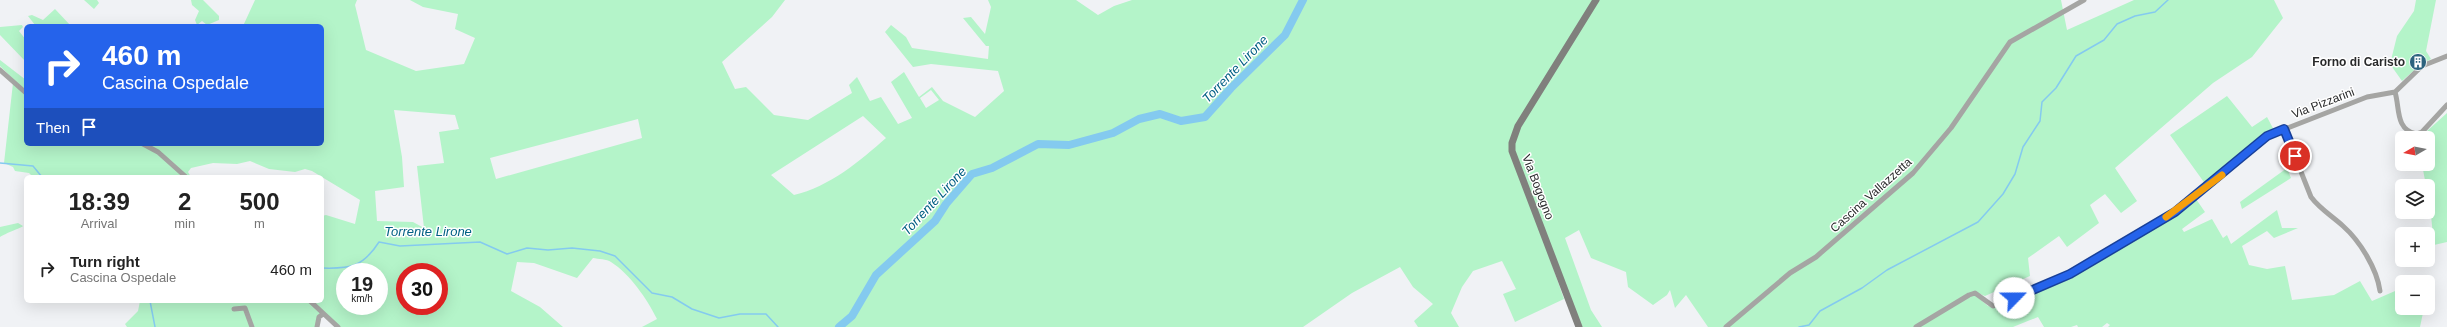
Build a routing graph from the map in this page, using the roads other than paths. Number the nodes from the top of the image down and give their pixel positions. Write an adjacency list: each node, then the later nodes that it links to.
1 (1596, 0): 18 (main road, Via Bogogno)
2 (2084, 0): 19 (street, Cascina Vallazzetta)
3 (2447, 56): 6 (street)
4 (0, 70): 5 (street)
5 (24, 91)
6 (2395, 92): 7 (street); 8 (street, Via Pizzarini)
7 (2447, 105)
8 (2284, 129): 11 (street); 20 (street, Via Pizzarini)
9 (146, 146): 10 (street)
10 (184, 175)
11 (2380, 291)
12 (312, 303): 14 (street)
13 (234, 309): 15 (street)
14 (323, 314): 16 (street); 17 (street)
15 (252, 327)
16 (317, 327)
17 (338, 327)
18 (1579, 327)
19 (1726, 327)
20 (1916, 327)

